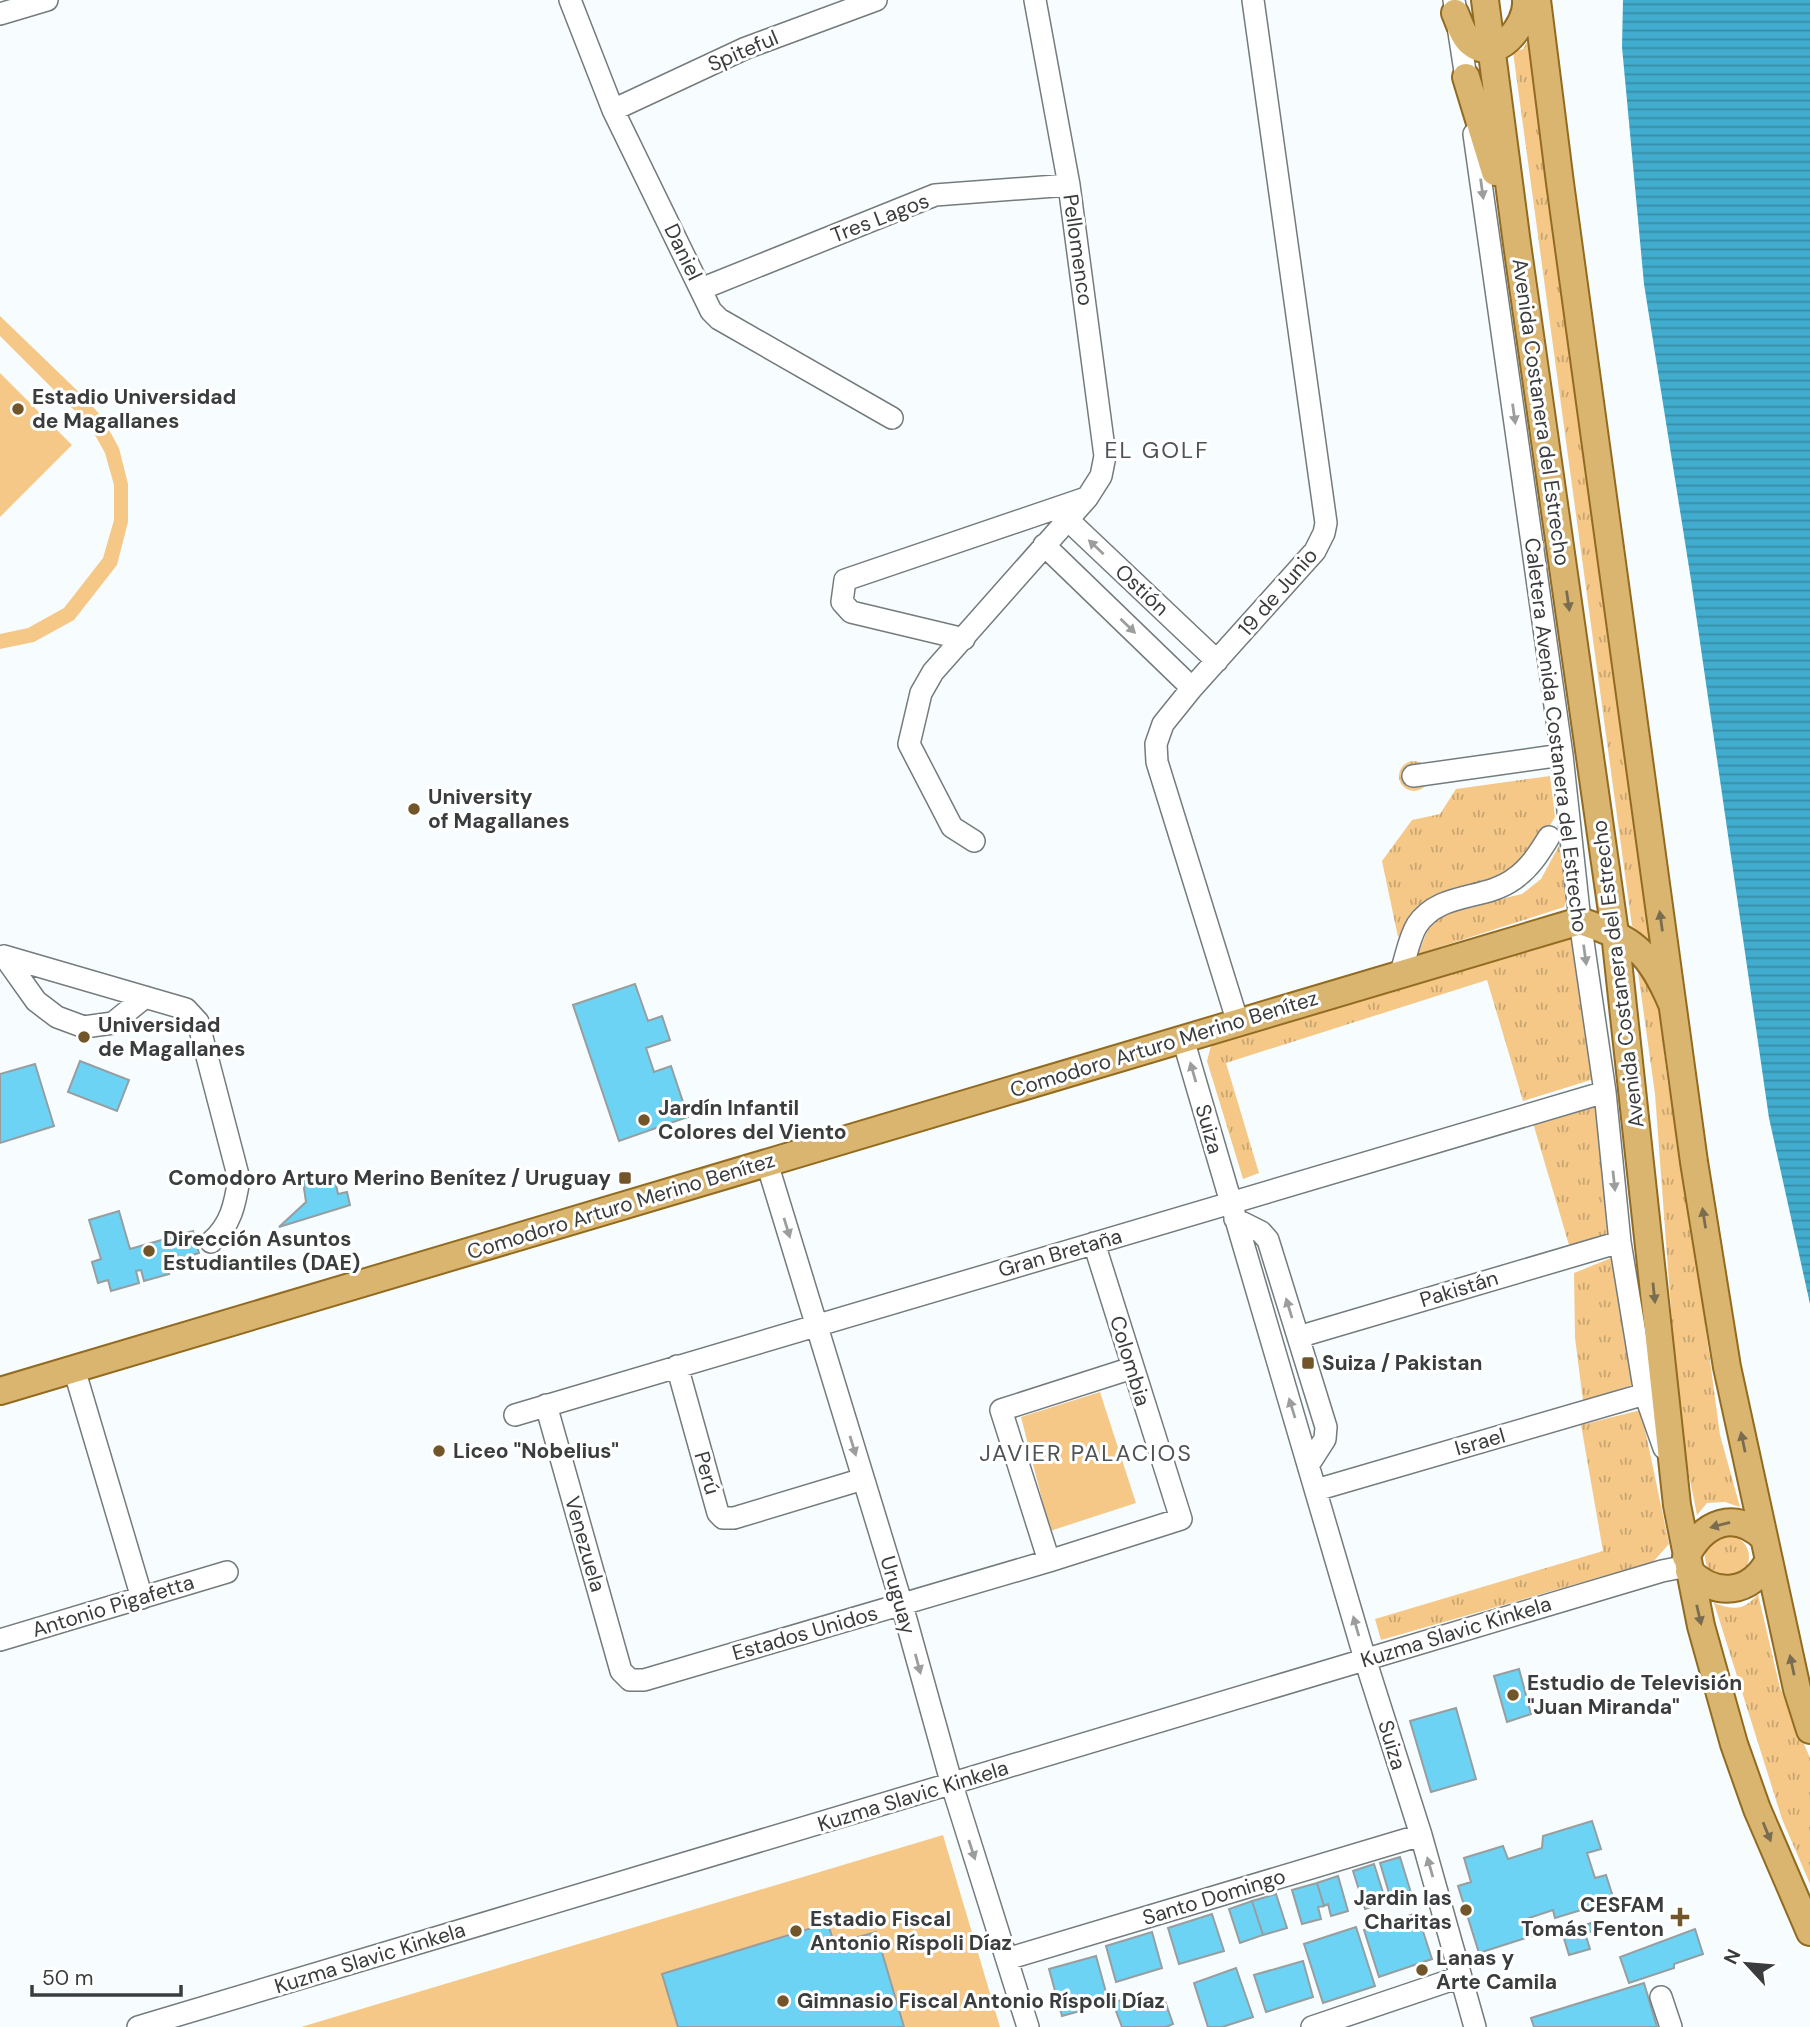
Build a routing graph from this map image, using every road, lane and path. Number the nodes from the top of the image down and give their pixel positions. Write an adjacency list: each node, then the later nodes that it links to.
1 (47, 0): 10 (street)
2 (570, 0): 13 (street, Daniel)
3 (876, 0): 13 (street, Spiteful)
4 (1035, 0): 14 (street, Pellomenco)
5 (1253, 0): 22 (street, 19 de Junio)
6 (1485, 0): 11 (main road, Avenida Costanera del Estrecho)
7 (1526, 0): 11 (main road)
8 (1537, 0): 32 (main road, one-way to 8)
9 (1454, 6): 11 (main road); 12 (street, Caletera Avenida Costanera del Estrecho)
10 (0, 14)
11 (1492, 48): 15 (main road, Avenida Costanera del Estrecho)
12 (1466, 76): 15 (main road); 24 (street, Caletera Avenida Costanera del Estrecho, one-way to 24)
13 (613, 110): 16 (street, Daniel)
14 (1069, 185): 16 (street, Tres Lagos); 18 (street, Pellomenco)
15 (1517, 244): 29 (main road, Avenida Costanera del Estrecho, one-way to 29)
16 (701, 289): 17 (street, Daniel)
17 (892, 418)
18 (1087, 498): 19 (street, Pellomenco); 21 (street)
19 (1067, 519): 20 (street, Pellomenco); 22 (street, Ostión, one-way to 19)
20 (1044, 545): 21 (street, Pellomenco); 23 (street, Ostión, one-way to 23)
21 (964, 639): 27 (street, Pellomenco)
22 (1217, 661): 23 (street, 19 de Junio)
23 (1192, 688): 33 (street, 19 de Junio)
24 (1562, 755): 25 (street); 28 (street, Caletera Avenida Costanera del Estrecho)
25 (1413, 776)
26 (1549, 837): 30 (street)
27 (974, 841)
28 (1580, 920): 29 (main road); 30 (main road, Comodoro Arturo Merino Benítez); 35 (street, Caletera Avenida Costanera del Estrecho, one-way to 35)
29 (1615, 933): 32 (main road); 51 (main road, Avenida Costanera del Estrecho, one-way to 51)
30 (1401, 972): 33 (main road, Comodoro Arturo Merino Benítez)
31 (145, 998): 31 (street); 38 (street)
32 (1672, 1004): 55 (main road, one-way to 32)
33 (1238, 1023): 34 (main road, Comodoro Arturo Merino Benítez)
34 (1183, 1040): 36 (main road, Comodoro Arturo Merino Benítez); 37 (street, Suiza, one-way to 34)
35 (1605, 1092): 37 (street, Gran Bretaña); 39 (street, Caletera Avenida Costanera del Estrecho, one-way to 39)
36 (767, 1163): 41 (street, Uruguay, one-way to 41); 45 (main road, Comodoro Arturo Merino Benítez)
37 (1233, 1211): 40 (street, Gran Bretaña); 42 (street, one-way to 37); 50 (street, Suiza, one-way to 37)
38 (211, 1242)
39 (1620, 1242): 42 (street, Pakistán); 47 (street, Caletera Avenida Costanera del Estrecho)
40 (1094, 1243): 41 (street, Gran Bretaña); 44 (street, Colombia)
41 (816, 1325): 43 (street, Gran Bretaña); 52 (street, Uruguay, one-way to 52)
42 (1298, 1337): 50 (street)
43 (677, 1366): 48 (street, Gran Bretaña); 52 (street, Perú)
44 (1132, 1368): 54 (street, Colombia); 56 (street)
45 (74, 1369): 46 (main road, Comodoro Arturo Merino Benítez); 59 (street)
46 (0, 1391)
47 (1645, 1394): 51 (street, Caletera Avenida Costanera del Estrecho); 53 (street, Israel)
48 (546, 1405): 49 (street, Gran Bretaña); 63 (street, Venezuela)
49 (515, 1415)
50 (1309, 1464): 53 (street, Suiza)
51 (1671, 1466): 57 (main road, Avenida Costanera del Estrecho)
52 (863, 1479): 60 (street, Uruguay)
53 (1315, 1490): 62 (street, Suiza, one-way to 53)
54 (1181, 1520): 56 (street, Estados Unidos)
55 (1766, 1549): 57 (main road); 57 (main road, one-way to 57); 64 (main road, one-way to 55)
56 (1049, 1561): 60 (street, Estados Unidos)
57 (1687, 1565): 62 (street, Kuzma Slavic Kinkela); 67 (main road, Avenida Costanera del Estrecho, one-way to 67)
58 (227, 1572): 59 (street, Antonio Pigafetta)
59 (142, 1598): 61 (street, Antonio Pigafetta)
60 (902, 1605): 63 (street, Estados Unidos); 65 (street, Uruguay, one-way to 65)
61 (0, 1640)
62 (1365, 1659): 65 (street, Kuzma Slavic Kinkela); 66 (street, Suiza)
63 (630, 1680)
64 (1810, 1730)
65 (952, 1785): 68 (street, Uruguay, one-way to 68); 72 (street, Kuzma Slavic Kinkela)
66 (1421, 1835): 68 (street, Santo Domingo); 69 (street, Suiza, one-way to 66)
67 (1810, 1932)
68 (1007, 1959): 73 (street, Uruguay)
69 (1460, 1977): 71 (street); 75 (street, Suiza)
70 (1661, 1997): 76 (street)
71 (1338, 2023): 74 (street)
72 (138, 2027)
73 (1028, 2027)
74 (1312, 2027)
75 (1475, 2027)
76 (1671, 2027)

